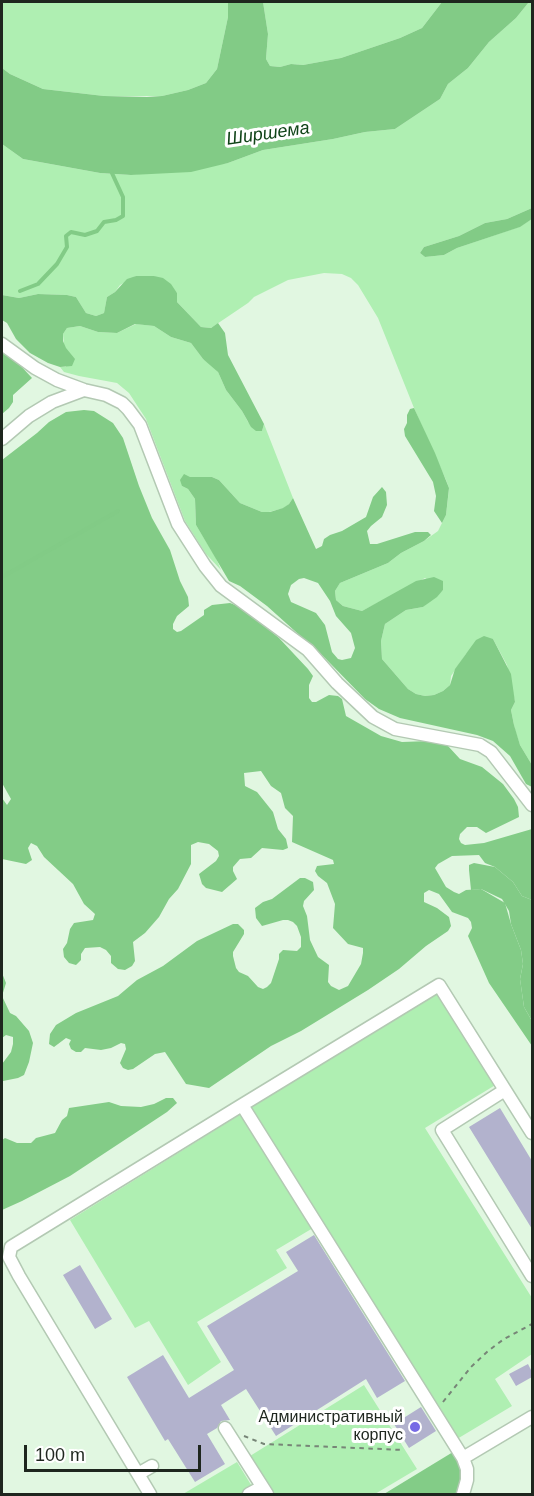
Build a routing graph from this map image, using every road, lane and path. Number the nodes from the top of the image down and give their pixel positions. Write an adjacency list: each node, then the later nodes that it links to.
1 (2, 344): 2 (lane)
2 (84, 390): 3 (lane); 4 (lane)
3 (2, 439)
4 (532, 805)
5 (505, 1090): 6 (lane); 7 (lane); 8 (lane)
6 (242, 1106): 10 (lane); 16 (lane)
7 (532, 1133)
8 (532, 1276)
9 (532, 1324): 10 (path)
10 (435, 1414): 14 (lane)
11 (532, 1417): 14 (lane)
12 (225, 1428): 13 (path); 17 (lane)
13 (404, 1450)
14 (463, 1458): 20 (lane)
15 (152, 1466): 16 (lane)
16 (138, 1474): 18 (lane)
17 (264, 1491): 19 (lane)
18 (150, 1494)
19 (249, 1494)
20 (463, 1494)

